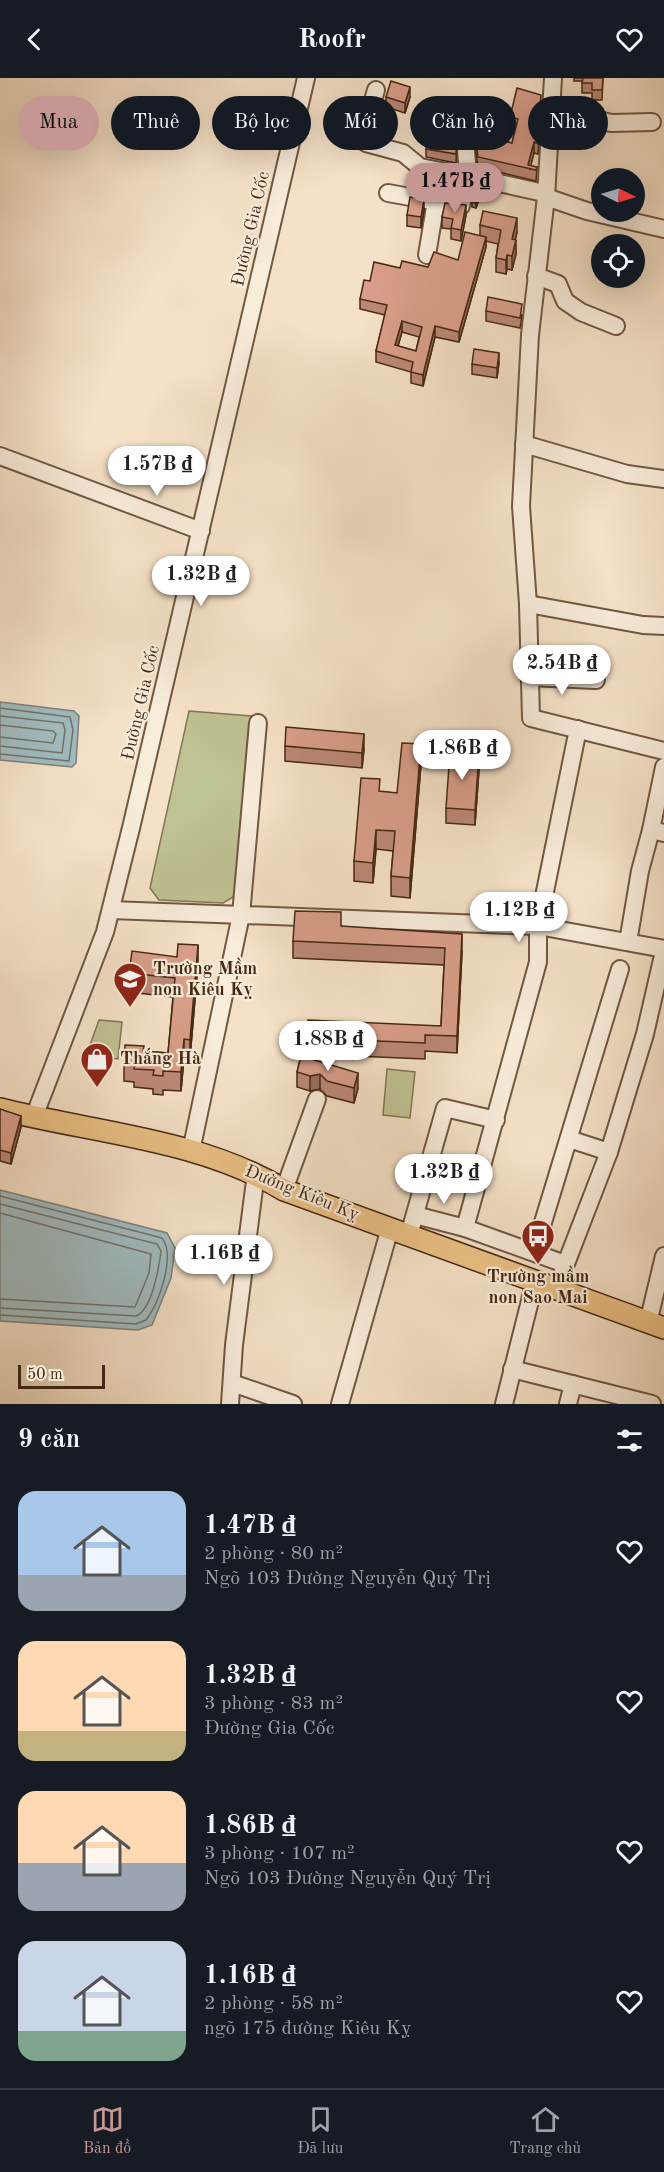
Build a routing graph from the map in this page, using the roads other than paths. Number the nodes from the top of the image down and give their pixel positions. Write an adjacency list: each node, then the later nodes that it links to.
1 (306, 78): 20 (street, Đường Gia Cốc)
2 (553, 78): 4 (street)
3 (376, 90): 9 (street)
4 (552, 96)
5 (608, 122): 6 (street)
6 (652, 122)
7 (466, 150): 9 (street)
8 (548, 150): 11 (street)
9 (468, 176): 11 (street); 12 (street)
10 (388, 193): 12 (street)
11 (545, 195): 13 (street); 15 (street)
12 (436, 201): 14 (street)
13 (664, 229)
14 (427, 255)
15 (536, 276): 16 (street); 17 (street)
16 (616, 326)
17 (524, 444): 19 (street); 21 (street)
18 (0, 456): 20 (street)
19 (664, 479)
20 (201, 531): 30 (street, Đường Gia Cốc)
21 (528, 604): 22 (street); 23 (street)
22 (664, 626)
23 (529, 677): 24 (street); 26 (street)
24 (596, 680)
25 (258, 723): 31 (street)
26 (578, 729): 27 (street); 32 (street)
27 (664, 751)
28 (664, 767): 29 (street)
29 (658, 831): 33 (street)
30 (111, 910): 31 (street); 38 (street, Đường Gia Cốc)
31 (242, 915): 32 (street); 41 (street)
32 (538, 926): 33 (street); 39 (street)
33 (628, 942): 34 (street)
34 (664, 950): 42 (street)
35 (620, 969): 40 (street)
36 (317, 1100): 44 (street)
37 (0, 1109): 38 (main road, Đường Kiêu Kỵ)
38 (34, 1118): 41 (main road, Đường Kiêu Kỵ)
39 (496, 1120): 45 (street); 46 (street)
40 (569, 1139): 42 (street); 48 (street)
41 (191, 1151): 43 (main road, Đường Kiêu Kỵ)
42 (609, 1152): 51 (street)
43 (256, 1173): 44 (main road, Đường Kiêu Kỵ); 56 (street)
44 (284, 1190): 45 (main road, Đường Kiêu Kỵ)
45 (404, 1226): 46 (street); 50 (main road, Đường Kiêu Kỵ); 61 (street)
46 (465, 1228): 47 (street)
47 (501, 1240): 48 (street); 50 (street)
48 (534, 1252): 51 (street)
49 (664, 1256): 54 (street)
50 (490, 1264): 52 (main road, Đường Kiêu Kỵ)
51 (566, 1264): 53 (street)
52 (535, 1281): 53 (main road, Đường Kiêu Kỵ); 55 (street)
53 (557, 1287): 54 (main road, Đường Kiêu Kỵ)
54 (656, 1325)
55 (512, 1369): 57 (street); 62 (street)
56 (232, 1383): 59 (street); 60 (street)
57 (573, 1384): 58 (street); 63 (street)
58 (643, 1403)
59 (230, 1404)
60 (292, 1404)
61 (340, 1404)
62 (504, 1404)
63 (568, 1404)

